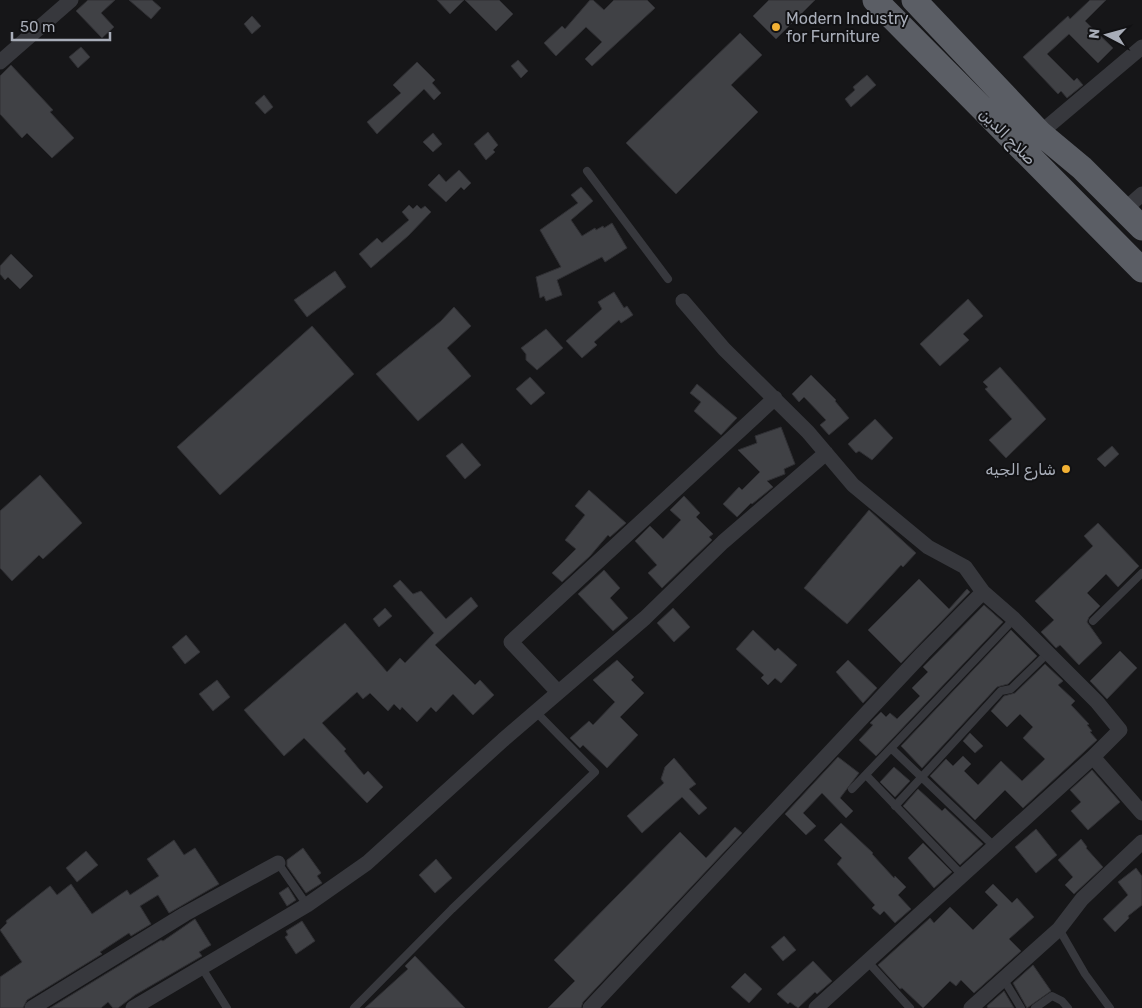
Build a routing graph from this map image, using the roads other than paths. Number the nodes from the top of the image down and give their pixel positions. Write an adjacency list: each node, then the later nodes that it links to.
1 (71, 0): 5 (street)
2 (876, 0): 9 (highway, صلاح الدين)
3 (914, 0): 6 (highway, صلاح الدين)
4 (1142, 47): 6 (street)
5 (0, 62)
6 (1040, 133): 7 (highway, صلاح الدين)
7 (1082, 168): 9 (highway); 10 (highway, صلاح الدين)
8 (587, 171): 13 (lane)
9 (1057, 186): 12 (highway, صلاح الدين)
10 (1133, 202): 11 (highway, صلاح الدين)
11 (1142, 228)
12 (1142, 270)
13 (668, 278)
14 (683, 301): 15 (street)
15 (775, 398): 16 (street); 22 (street)
16 (826, 453): 18 (street); 22 (street)
17 (1142, 573): 20 (lane)
18 (983, 592): 19 (street); 44 (street)
19 (1014, 619): 21 (street); 24 (lane)
20 (1094, 621)
21 (1048, 653): 25 (street); 27 (lane)
22 (558, 692): 23 (street)
23 (536, 712): 35 (street); 43 (lane)
24 (892, 748): 26 (lane); 27 (lane)
25 (1093, 757): 30 (street); 31 (street)
26 (866, 775): 28 (lane); 29 (lane)
27 (921, 776): 29 (lane); 31 (lane)
28 (852, 789)
29 (895, 806): 34 (lane)
30 (1142, 813)
31 (994, 846): 34 (street)
32 (1141, 846): 36 (street)
33 (278, 862): 35 (lane); 40 (street)
34 (962, 874): 37 (street)
35 (307, 905): 38 (street)
36 (1059, 929): 39 (street); 51 (lane)
37 (868, 962): 45 (street); 46 (lane)
38 (202, 968): 41 (street); 42 (lane)
39 (1004, 980): 47 (street); 48 (lane)
40 (32, 1008)
41 (133, 1008)
42 (227, 1008)
43 (354, 1008)
44 (590, 1008)
45 (816, 1008)
46 (910, 1008)
47 (971, 1008)
48 (1021, 1008)
49 (1035, 1008): 50 (lane)
50 (1068, 1008)
51 (1110, 1008)

